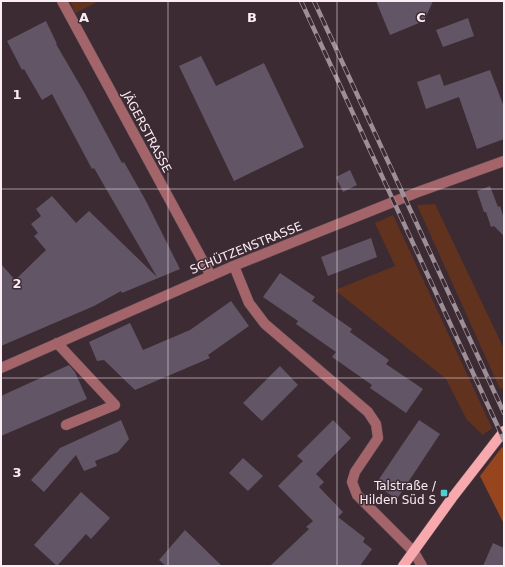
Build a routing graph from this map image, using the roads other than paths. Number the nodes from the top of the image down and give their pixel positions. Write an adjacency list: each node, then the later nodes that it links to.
1 (62, 1): 4 (street, JÄGERSTRASSE)
2 (504, 161): 3 (street, SCHÜTZENSTRASSE)
3 (234, 266): 4 (street, SCHÜTZENSTRASSE); 9 (street)
4 (211, 276): 5 (street, SCHÜTZENSTRASSE)
5 (57, 343): 6 (street, SCHÜTZENSTRASSE); 7 (street)
6 (1, 368)
7 (66, 425)
8 (504, 431): 9 (main road)
9 (414, 552): 10 (main road); 11 (street)
10 (403, 566)
11 (422, 566)

